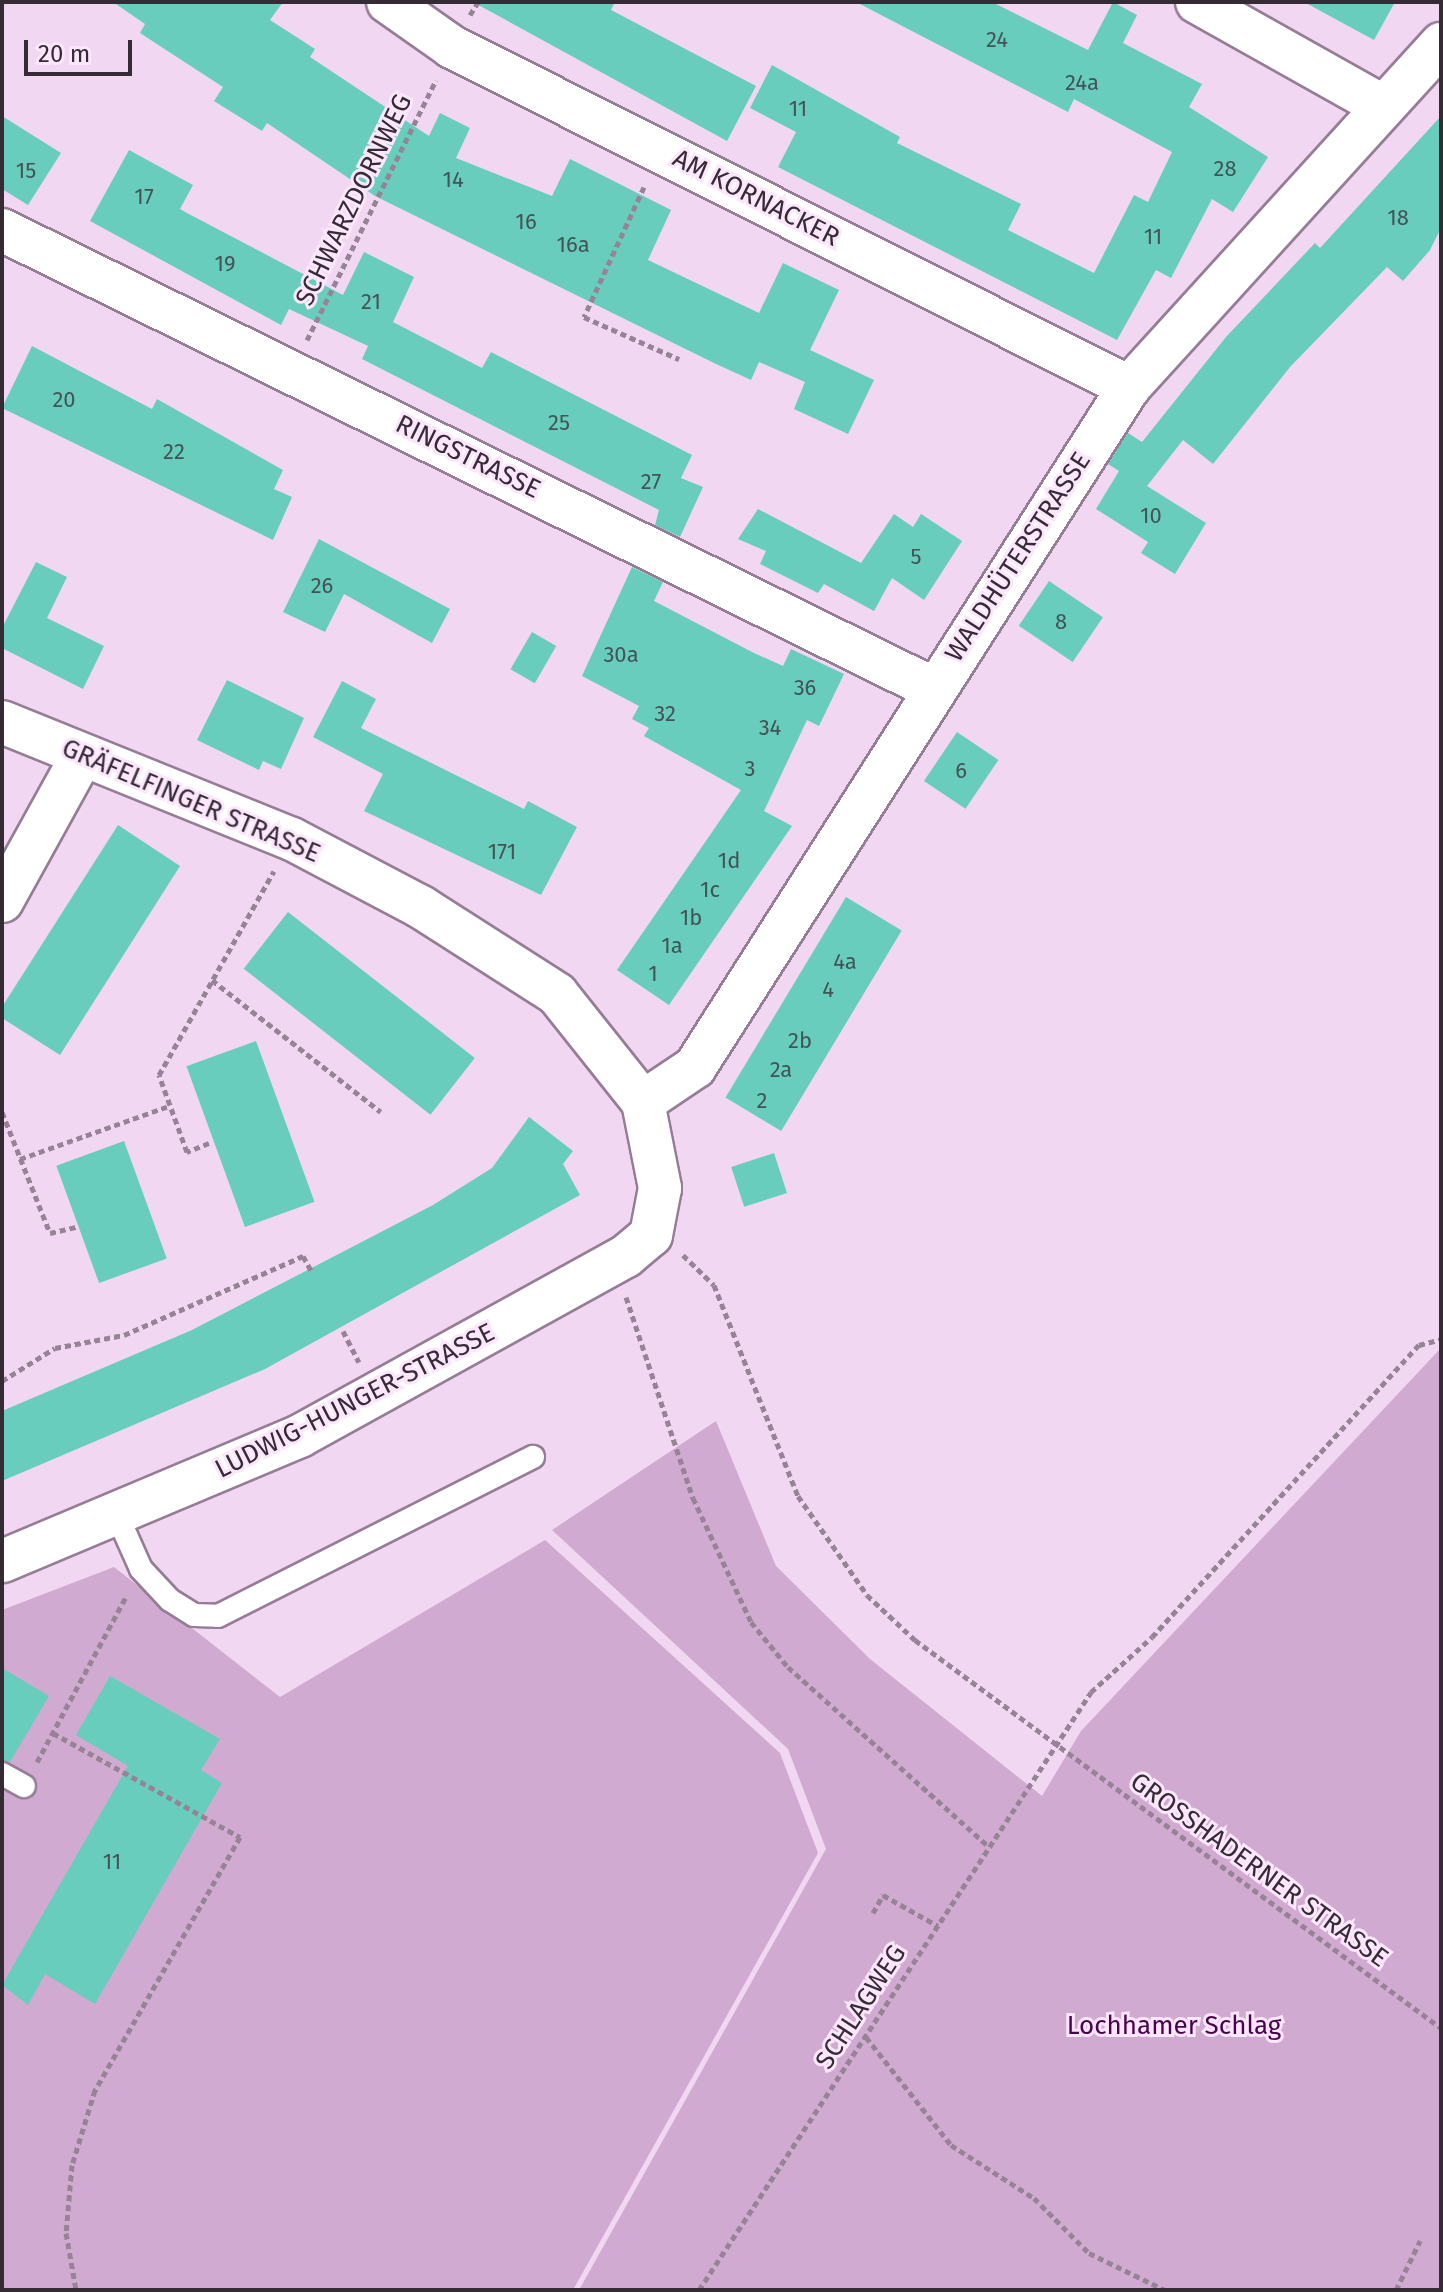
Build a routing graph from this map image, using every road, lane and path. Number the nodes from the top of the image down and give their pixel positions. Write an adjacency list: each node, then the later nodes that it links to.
1 (388, 2): 4 (street, AM KORNACKER)
2 (1197, 2): 5 (street)
3 (1441, 44): 5 (street, WALDHÜTERSTRASSE)
4 (452, 47): 6 (street, AM KORNACKER); 9 (path, SCHWARZDORNWEG)
5 (1382, 106): 10 (street, WALDHÜTERSTRASSE)
6 (662, 150): 8 (path); 10 (street, AM KORNACKER)
7 (2, 230): 9 (street, RINGSTRASSE)
8 (679, 359)
9 (292, 371): 11 (street, RINGSTRASSE)
10 (1129, 387): 11 (street, WALDHÜTERSTRASSE)
11 (932, 688): 17 (street, WALDHÜTERSTRASSE)
12 (2, 722): 13 (street, GRÄFELFINGER STRASSE)
13 (82, 756): 14 (street, GRÄFELFINGER STRASSE); 15 (street)
14 (292, 839): 16 (path); 17 (street, GRÄFELFINGER STRASSE)
15 (2, 901)
16 (212, 980): 18 (path); 20 (path)
17 (643, 1102): 24 (street, GRÄFELFINGER STRASSE)
18 (169, 1106): 21 (path); 22 (path)
19 (2, 1112): 22 (path)
20 (381, 1112)
21 (209, 1143)
22 (20, 1159): 23 (path)
23 (76, 1227)
24 (651, 1235): 30 (street, LUDWIG-HUNGER-STRASSE); 34 (path)
25 (312, 1272): 28 (path)
26 (626, 1295): 37 (path)
27 (1441, 1339): 34 (path, SCHLAGWEG)
28 (2, 1381)
29 (533, 1457): 32 (lane)
30 (117, 1515): 31 (street, LUDWIG-HUNGER-STRASSE); 32 (lane)
31 (2, 1561)
32 (141, 1569): 33 (path)
33 (53, 1733): 36 (path); 43 (path)
34 (1053, 1742): 37 (path, SCHLAGWEG); 40 (path, GROSSHADERNER STRASSE)
35 (2, 1774): 36 (lane)
36 (24, 1786)
37 (988, 1846): 39 (path, SCHLAGWEG)
38 (873, 1913): 39 (path)
39 (938, 1926): 41 (path, SCHLAGWEG)
40 (1441, 2028)
41 (866, 2037): 44 (path, SCHLAGWEG); 45 (path)
42 (1420, 2241): 46 (path)
43 (76, 2290)
44 (699, 2290)
45 (1165, 2290)
46 (1396, 2290)

